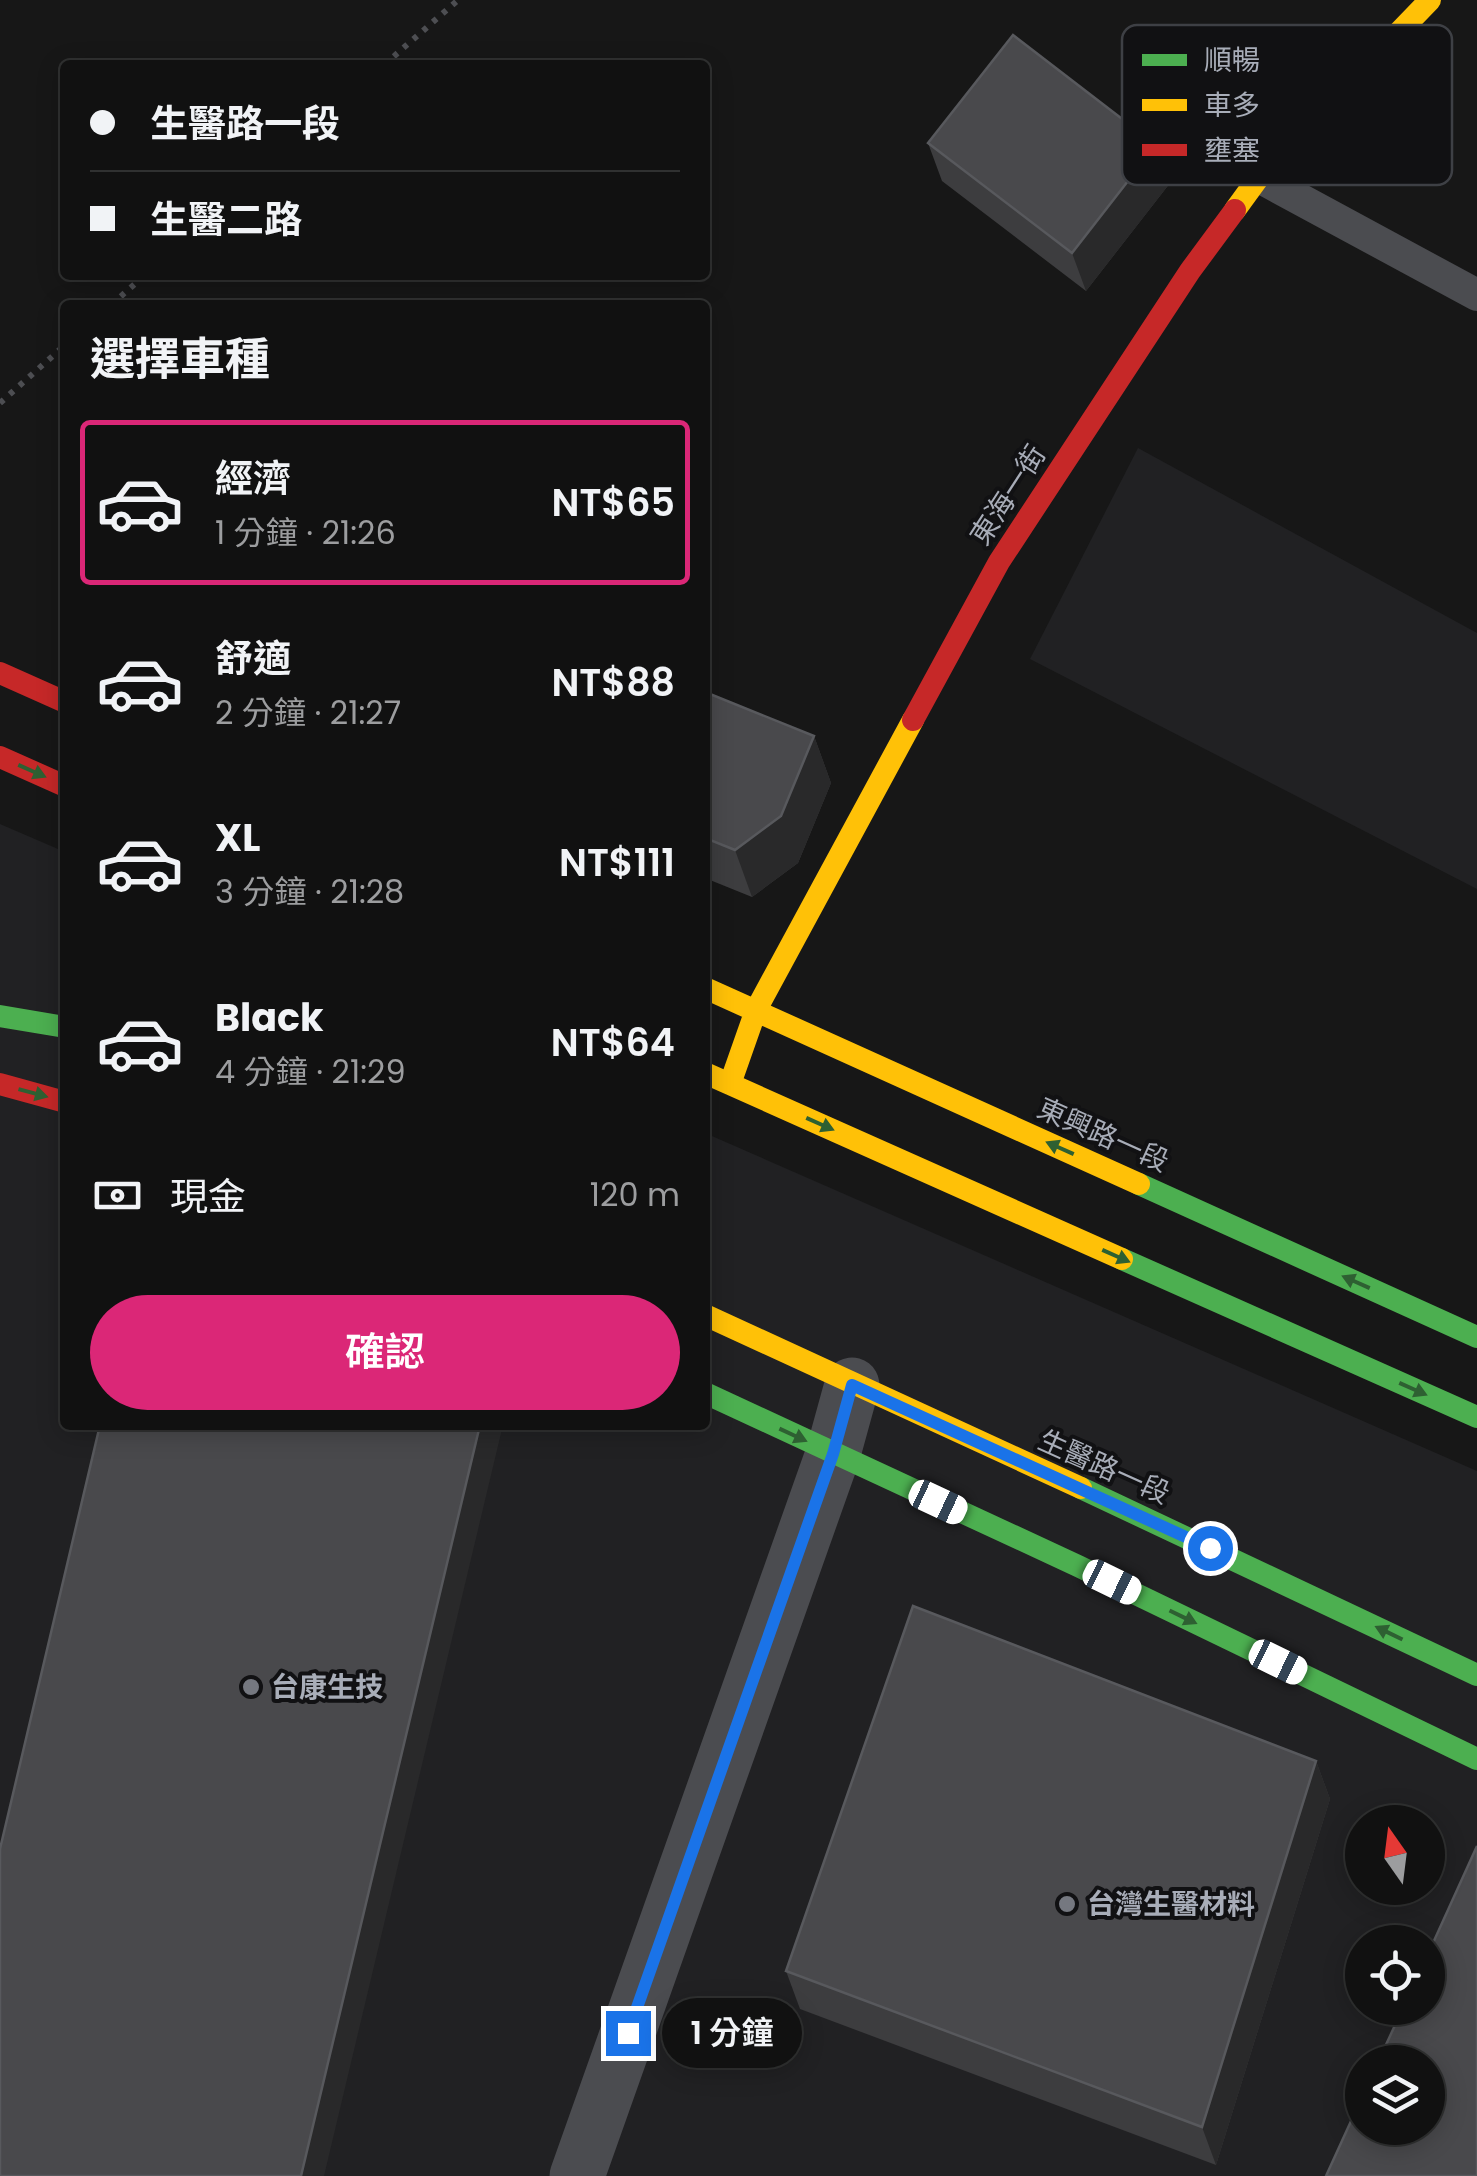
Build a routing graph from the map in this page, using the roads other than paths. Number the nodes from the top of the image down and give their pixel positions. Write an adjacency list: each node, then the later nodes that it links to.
1 (1430, 0): 2 (street, 東海一街)
2 (1406, 25)
3 (1254, 185): 11 (street, 東海一街)
4 (1275, 185): 5 (lane)
5 (1477, 295)
6 (0, 673): 7 (street)
7 (60, 700)
8 (0, 757): 9 (street, one-way to 9)
9 (60, 784)
10 (710, 990): 11 (street, 東興路一段)
11 (756, 1010): 16 (street, 東海一街); 19 (street, 東興路一段, one-way to 11)
12 (0, 1016): 13 (street)
13 (60, 1026)
14 (710, 1075): 16 (street)
15 (0, 1084): 17 (street, one-way to 17)
16 (730, 1084): 22 (street, one-way to 22)
17 (60, 1101)
18 (710, 1318): 20 (street, 生醫路一段)
19 (1477, 1337)
20 (852, 1385): 23 (street); 24 (street, 生醫路一段, one-way to 20)
21 (710, 1395): 23 (street, one-way to 23)
22 (1477, 1417)
23 (833, 1454): 25 (street, one-way to 25); 26 (street)
24 (1477, 1675)
25 (1477, 1759)
26 (578, 2176)

